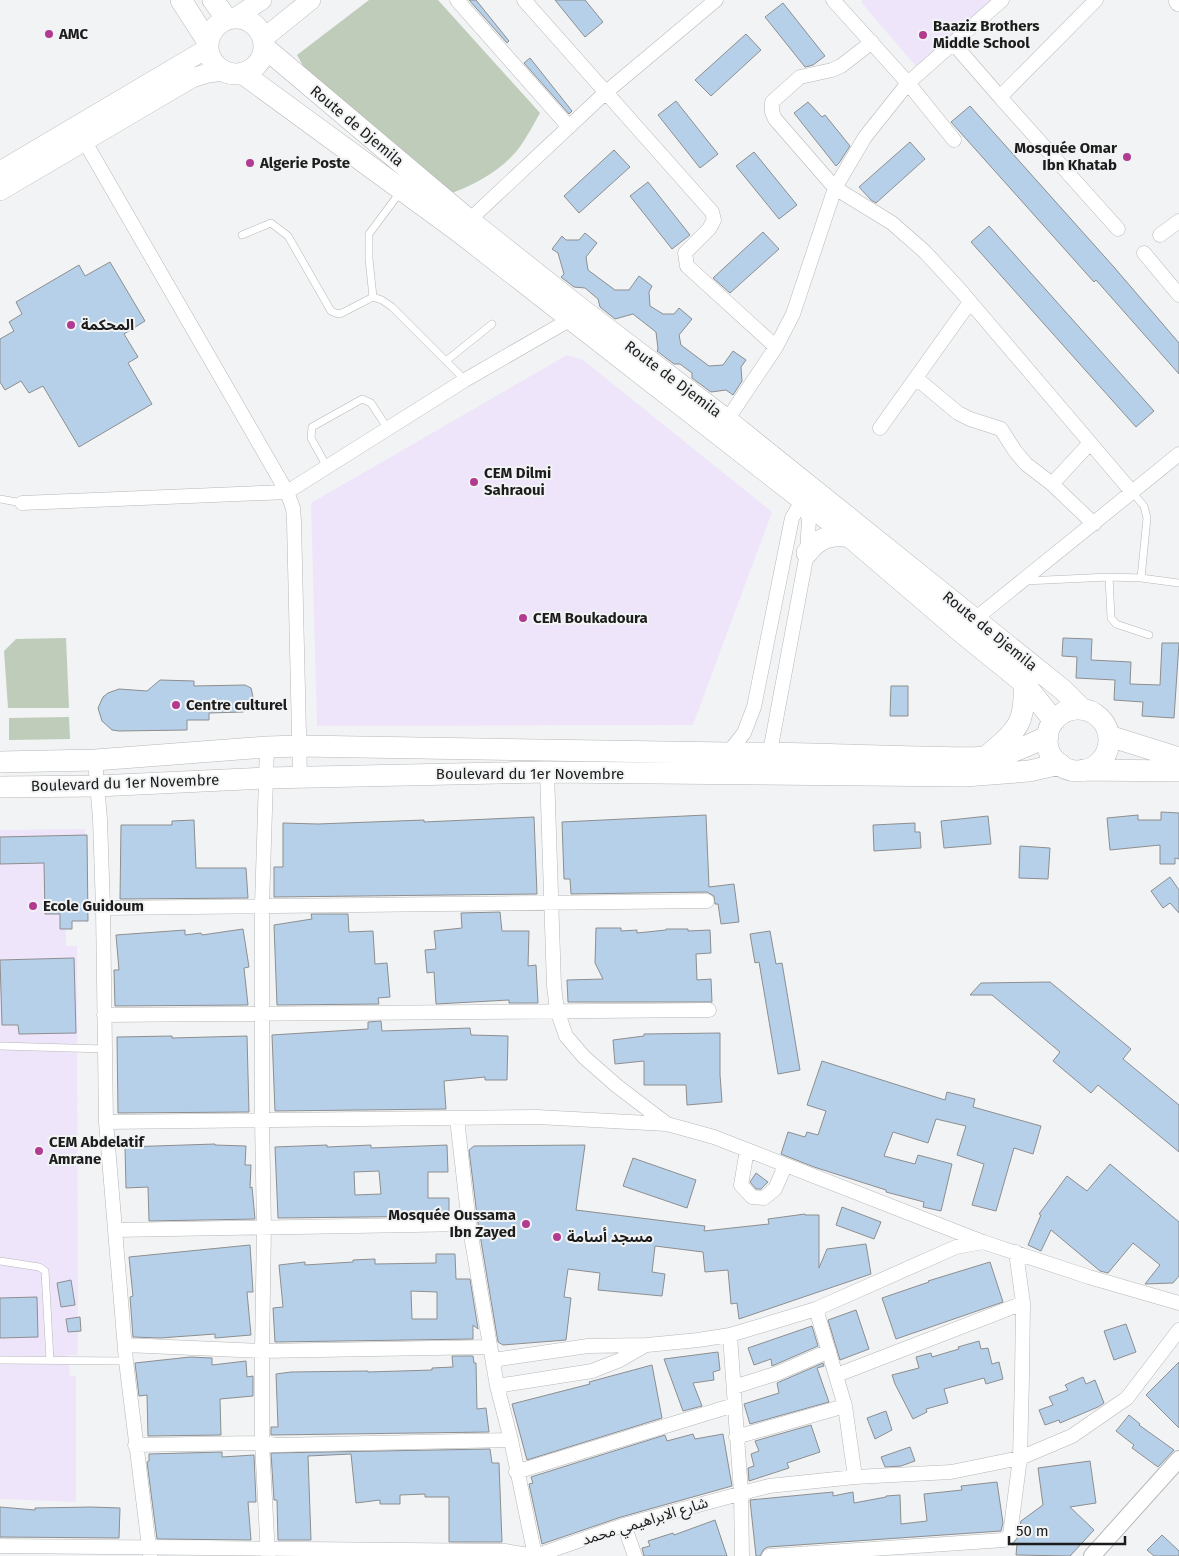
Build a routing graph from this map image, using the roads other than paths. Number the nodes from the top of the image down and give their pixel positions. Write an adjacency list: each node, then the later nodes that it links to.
1 (180, 0): 15 (main road)
2 (213, 0): 11 (main road)
3 (262, 0): 11 (main road)
4 (311, 0): 13 (main road)
5 (458, 0): 20 (street)
6 (524, 0): 18 (street)
7 (716, 0): 18 (street)
8 (833, 0): 12 (street)
9 (1002, 0): 14 (street)
10 (1096, 0): 19 (street)
11 (232, 18): 13 (main road); 15 (main road)
12 (872, 42): 17 (street); 24 (street)
13 (264, 43): 16 (main road); 27 (main road, Route de Djemila)
14 (953, 43): 17 (street); 19 (street)
15 (208, 45): 16 (main road); 23 (main road)
16 (233, 72): 22 (main road); 25 (main road, Route de Djemila)
17 (908, 83): 21 (street); 24 (street)
18 (605, 93): 20 (street); 37 (street)
19 (1000, 97): 28 (street)
20 (569, 127): 27 (street)
21 (954, 140)
22 (85, 142): 23 (main road); 48 (street)
23 (2, 177)
24 (835, 188): 34 (street); 37 (street)
25 (402, 190): 27 (main road, Route de Djemila); 33 (lane)
26 (1179, 221): 30 (street)
27 (463, 226): 35 (main road, Route de Djemila)
28 (1118, 229)
29 (242, 234): 33 (lane)
30 (1160, 235)
31 (1144, 253): 32 (street)
32 (1179, 296)
33 (373, 298): 38 (lane)
34 (970, 302): 39 (street); 44 (street)
35 (575, 314): 40 (street); 41 (main road, Route de Djemila); 51 (main road, Route de Djemila)
36 (492, 324): 38 (lane)
37 (776, 347): 41 (street)
38 (446, 361): 40 (lane)
39 (916, 378): 42 (street); 47 (street)
40 (465, 380): 43 (street)
41 (727, 420): 51 (main road, Route de Djemila)
42 (880, 428)
43 (388, 429): 46 (street); 46 (lane)
44 (1090, 443): 47 (street); 49 (street)
45 (1179, 454): 49 (street)
46 (327, 467): 48 (street)
47 (1052, 484): 53 (street)
48 (288, 492): 52 (street); 66 (street)
49 (1132, 492): 53 (street); 57 (lane)
50 (0, 499): 52 (lane)
51 (812, 499): 54 (main road, Route de Djemila); 55 (street); 60 (main road, Route de Djemila); 69 (street)
52 (22, 503)
53 (1094, 524): 58 (street)
54 (850, 537): 55 (main road); 60 (main road, Route de Djemila)
55 (807, 553): 68 (street)
56 (1109, 578): 57 (lane); 58 (lane); 61 (lane)
57 (1141, 578): 59 (lane)
58 (1022, 581): 60 (street)
59 (1179, 583)
60 (968, 625): 62 (main road, Route de Djemila); 63 (main road, Route de Djemila)
61 (1149, 635)
62 (1024, 683): 64 (main road, Route de Djemila); 70 (main road)
63 (1082, 709): 64 (main road); 65 (main road)
64 (1051, 729): 70 (main road, Boulevard du 1er Novembre); 74 (main road)
65 (1109, 736): 71 (main road); 76 (main road)
66 (300, 746): 67 (main road, Boulevard du 1er Novembre); 69 (main road, Boulevard du 1er Novembre); 80 (street)
67 (267, 747): 72 (main road, Boulevard du 1er Novembre); 81 (street)
68 (770, 752): 69 (main road, Boulevard du 1er Novembre); 75 (main road, Boulevard du 1er Novembre); 79 (street)
69 (728, 753)
70 (986, 756): 75 (main road, Boulevard du 1er Novembre)
71 (1179, 758)
72 (95, 760): 73 (main road, Boulevard du 1er Novembre); 82 (street)
73 (0, 762)
74 (1060, 764): 75 (main road, Boulevard du 1er Novembre); 76 (main road)
75 (866, 766): 79 (main road, Boulevard du 1er Novembre)
76 (1083, 770): 77 (main road)
77 (1179, 771)
78 (547, 772): 79 (main road, Boulevard du 1er Novembre); 80 (main road, Boulevard du 1er Novembre); 85 (street)
79 (756, 774)
80 (300, 777): 81 (main road, Boulevard du 1er Novembre)
81 (267, 778): 82 (main road, Boulevard du 1er Novembre); 86 (street)
82 (97, 786): 83 (main road, Boulevard du 1er Novembre); 87 (street)
83 (0, 787)
84 (707, 901): 85 (street)
85 (552, 903): 86 (street); 88 (street)
86 (262, 905): 87 (street); 90 (street)
87 (103, 908): 91 (street)
88 (557, 1010): 89 (street); 90 (street); 97 (street)
89 (709, 1010)
90 (262, 1014): 91 (street); 95 (street)
91 (104, 1015): 93 (street)
92 (0, 1046): 93 (lane)
93 (105, 1049): 96 (street)
94 (457, 1119): 95 (street); 97 (street); 100 (street)
95 (262, 1121): 96 (street); 101 (street)
96 (106, 1122): 102 (street)
97 (667, 1124): 98 (street)
98 (746, 1150): 99 (street); 99 (street)
99 (785, 1166): 103 (street)
100 (469, 1224): 101 (street); 115 (street)
101 (264, 1227): 102 (street); 113 (street)
102 (115, 1230): 112 (street)
103 (983, 1242): 104 (street); 108 (street)
104 (1016, 1252): 106 (street); 107 (street)
105 (0, 1261): 117 (lane)
106 (1023, 1303): 119 (street); 128 (street)
107 (1179, 1303)
108 (816, 1309): 110 (street); 114 (street)
109 (1179, 1330): 128 (street, شارع الابراهيمي محمد)
110 (730, 1335): 111 (street); 121 (street)
111 (647, 1345): 115 (street); 120 (street)
112 (125, 1346): 113 (street); 118 (street)
113 (262, 1351): 115 (street); 126 (street)
114 (829, 1351): 119 (street); 121 (street)
115 (492, 1354): 120 (street)
116 (0, 1360): 117 (lane)
117 (50, 1360): 118 (lane)
118 (126, 1361): 127 (street)
119 (837, 1375): 123 (street)
120 (497, 1386): 125 (street)
121 (734, 1387): 122 (street)
122 (734, 1405): 124 (street); 130 (street)
123 (845, 1406): 124 (street); 131 (street)
124 (736, 1437): 132 (street)
125 (511, 1440): 126 (street); 130 (street)
126 (262, 1443): 127 (street); 136 (street)
127 (135, 1445): 135 (street)
128 (1020, 1458): 131 (street, شارع الابراهيمي محمد); 141 (street)
129 (1179, 1459): 142 (street)
130 (516, 1472): 138 (street)
131 (855, 1477): 132 (street, شارع الابراهيمي محمد)
132 (741, 1493): 133 (street, شارع الابراهيمي محمد); 140 (street)
133 (624, 1524): 138 (street, شارع الابراهيمي محمد); 139 (street)
134 (0, 1546): 135 (street, شارع الابراهيمي محمد)
135 (150, 1552): 136 (street, شارع الابراهيمي محمد)
136 (268, 1553): 137 (street, شارع الابراهيمي محمد)
137 (505, 1554): 138 (street, شارع الابراهيمي محمد)
138 (535, 1556)
139 (635, 1556)
140 (742, 1556)
141 (770, 1556)
142 (1092, 1556)

